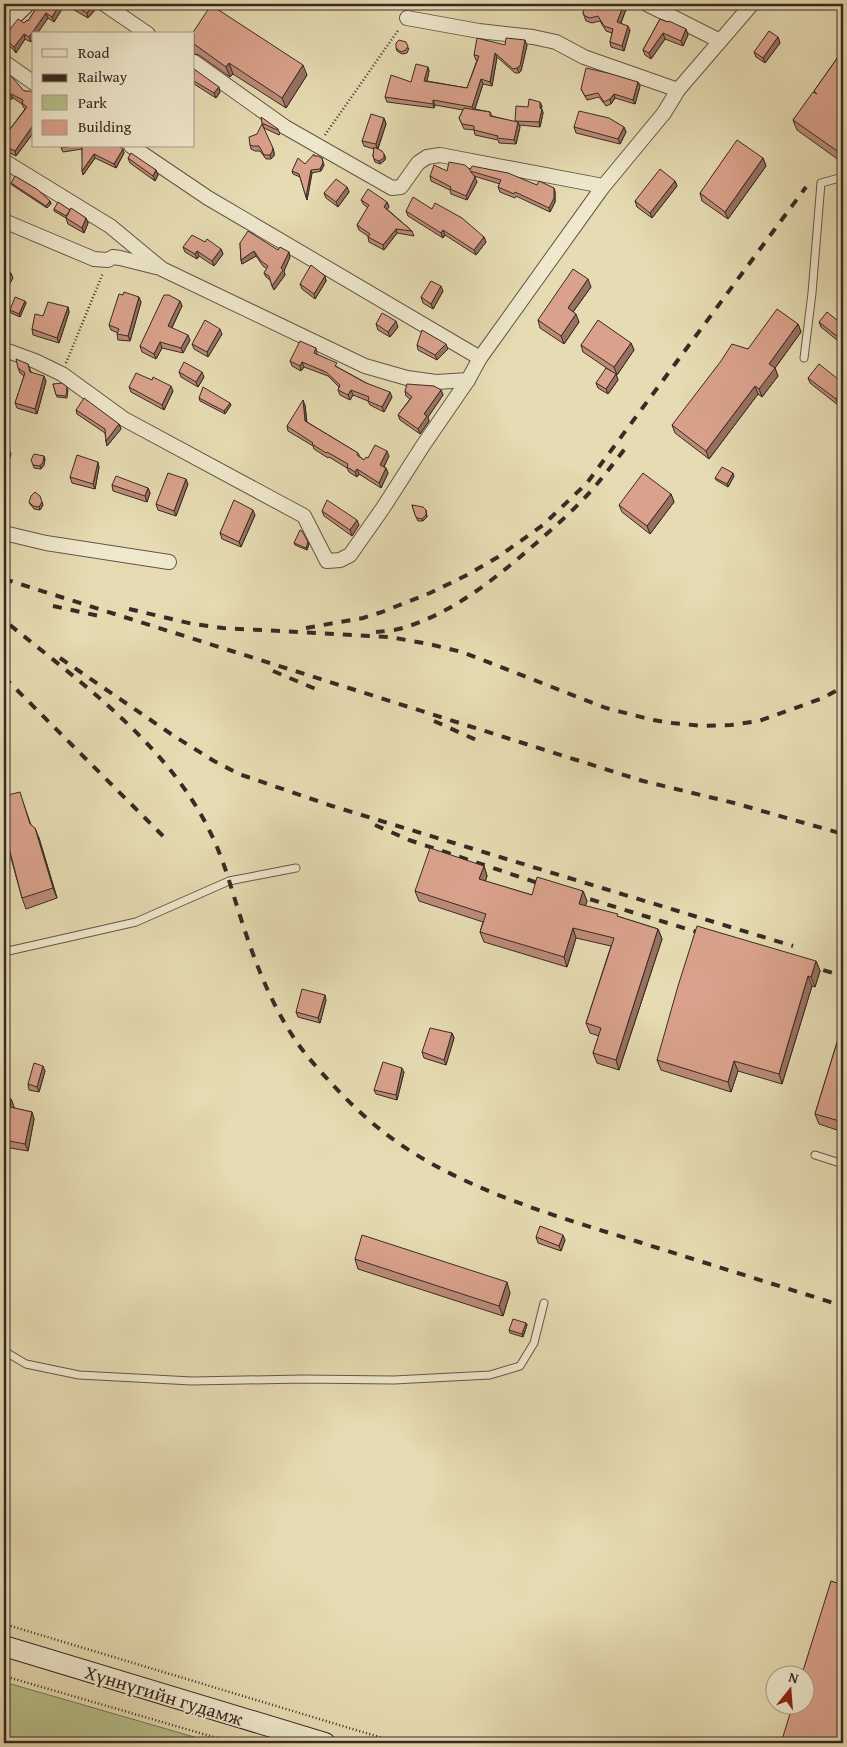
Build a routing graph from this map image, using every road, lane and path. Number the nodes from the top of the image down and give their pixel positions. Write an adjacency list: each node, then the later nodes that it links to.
1 (104, 4): 5 (street)
2 (647, 4): 6 (street)
3 (752, 4): 6 (street)
4 (407, 18): 10 (street); 11 (path)
5 (145, 32)
6 (720, 41): 10 (street)
7 (4, 62): 9 (street)
8 (195, 63): 11 (street)
9 (32, 82)
10 (678, 90): 15 (street)
11 (318, 145): 15 (street)
12 (133, 148): 20 (street)
13 (4, 161): 18 (street)
14 (843, 177): 21 (lane)
15 (602, 188): 20 (street)
16 (4, 221): 17 (street)
17 (108, 260): 18 (street); 22 (path)
18 (162, 269): 23 (street)
19 (4, 352): 22 (street)
20 (480, 358): 23 (street)
21 (804, 358)
22 (62, 374): 23 (street)
23 (468, 380)
24 (4, 532): 25 (street)
25 (169, 562)
26 (296, 868): 27 (lane)
27 (4, 952)
28 (815, 1155): 29 (lane)
29 (843, 1164)
30 (544, 1303): 31 (lane)
31 (4, 1351)
32 (4, 1624): 37 (path)
33 (4, 1646): 36 (main road, Хүннүгийн гудамж)
34 (4, 1676): 35 (path)
35 (234, 1743)
36 (325, 1743)
37 (399, 1743)

